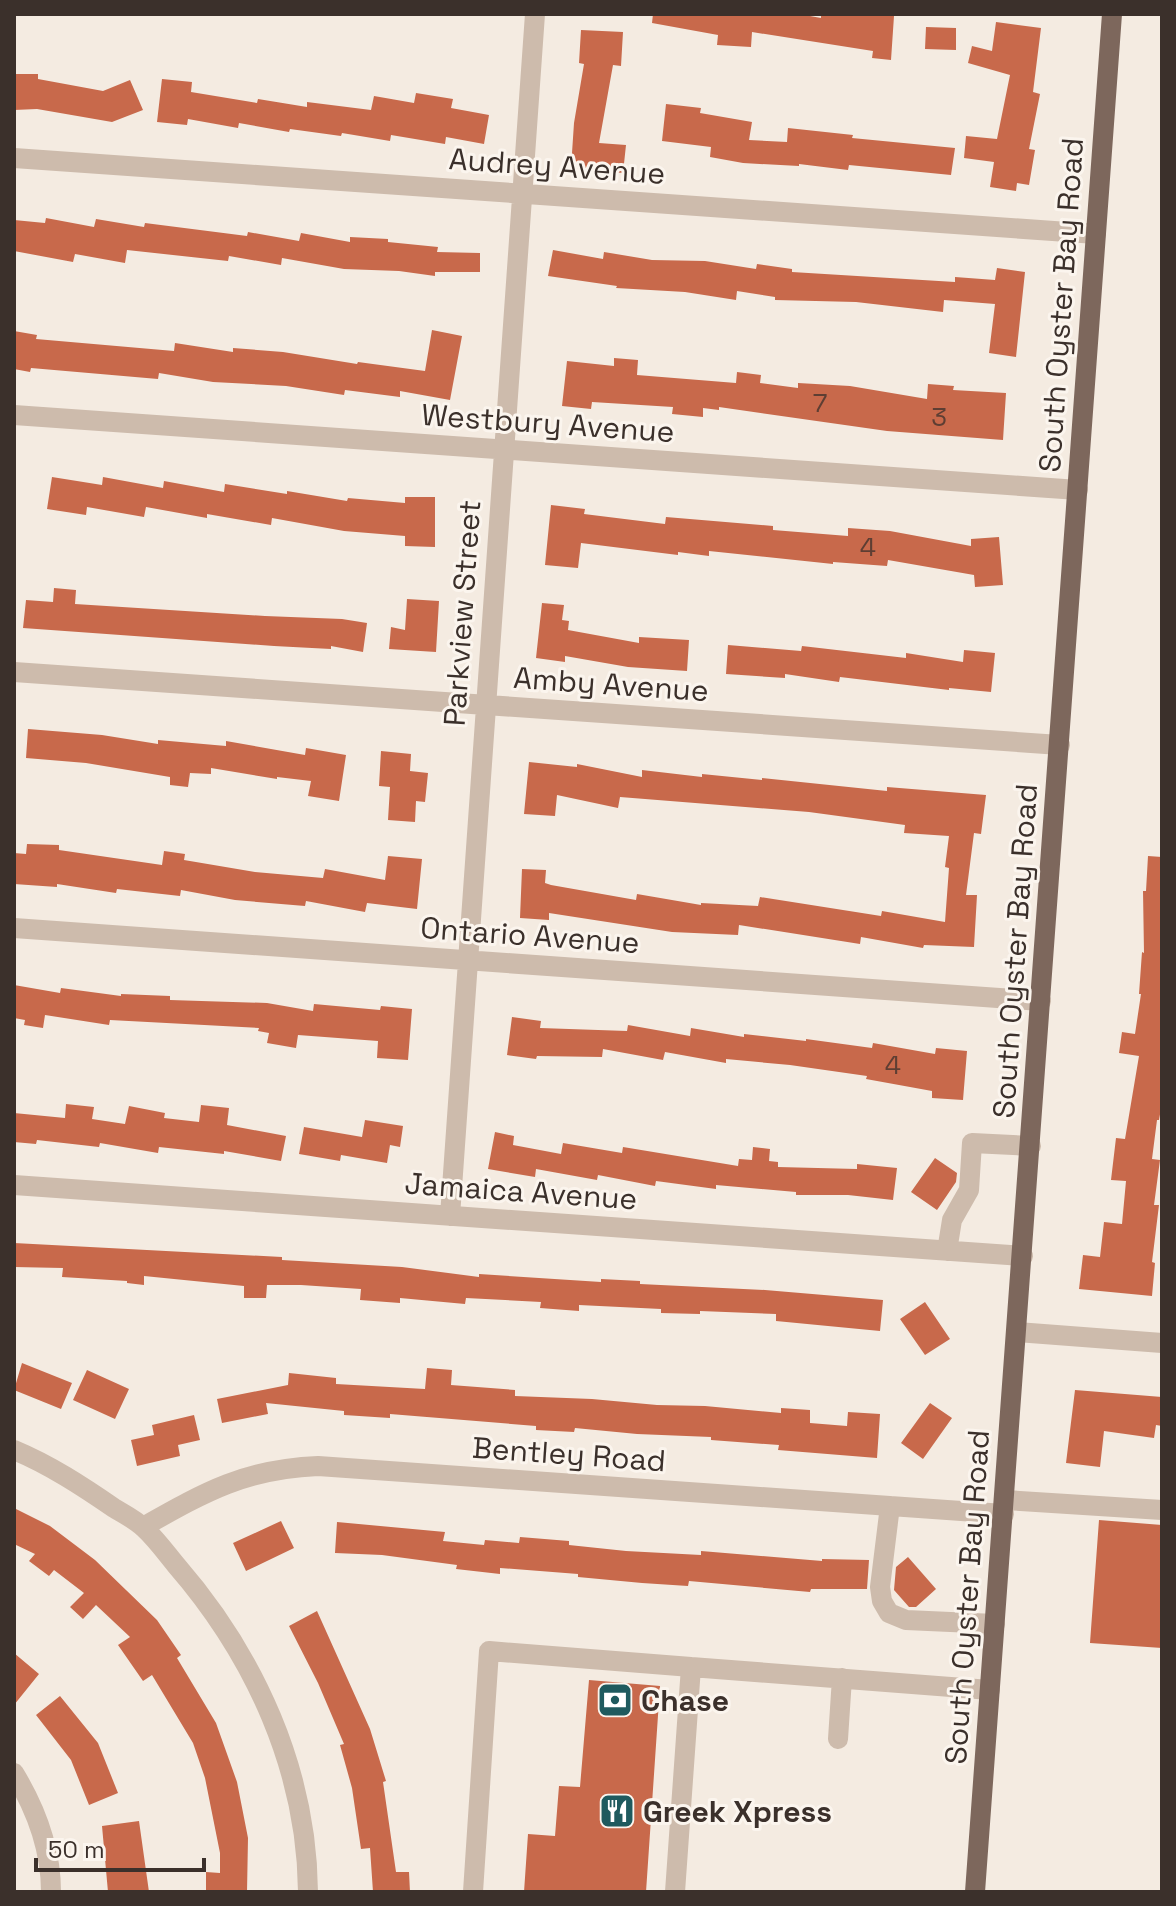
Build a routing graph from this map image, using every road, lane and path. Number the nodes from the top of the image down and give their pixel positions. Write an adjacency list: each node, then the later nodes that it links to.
1 (535, 14): 4 (street, Parkview Street)
2 (1112, 14): 5 (main road, South Oyster Bay Road)
3 (14, 158): 4 (street, Audrey Avenue)
4 (522, 194): 5 (street, Audrey Avenue); 7 (street, Parkview Street)
5 (1096, 234): 8 (main road, South Oyster Bay Road)
6 (14, 415): 7 (street, Westbury Avenue)
7 (504, 450): 8 (street, Westbury Avenue); 10 (street, Parkview Street)
8 (1078, 490): 11 (main road, South Oyster Bay Road)
9 (14, 672): 10 (street, Amby Avenue)
10 (485, 705): 11 (street, Amby Avenue); 13 (street, Parkview Street)
11 (1060, 745): 14 (main road, South Oyster Bay Road)
12 (14, 928): 13 (street, Ontario Avenue)
13 (468, 960): 14 (street, Ontario Avenue); 17 (street, Parkview Street)
14 (1041, 1001): 15 (main road, South Oyster Bay Road)
15 (1031, 1146): 18 (street); 19 (main road, South Oyster Bay Road)
16 (14, 1185): 17 (street, Jamaica Avenue)
17 (450, 1216): 18 (street, Jamaica Avenue)
18 (947, 1251): 19 (street, Jamaica Avenue)
19 (1023, 1256): 20 (main road, South Oyster Bay Road)
20 (1017, 1332): 21 (street); 24 (main road, South Oyster Bay Road)
21 (1162, 1343)
22 (14, 1450): 26 (street)
23 (890, 1506): 24 (street, Bentley Road); 26 (street, Bentley Road); 27 (street)
24 (1004, 1507): 25 (street, Bentley Road); 27 (main road, South Oyster Bay Road)
25 (1162, 1510)
26 (143, 1527): 34 (street)
27 (995, 1624): 30 (main road, South Oyster Bay Road)
28 (691, 1667): 29 (street); 35 (street); 36 (street)
29 (842, 1678): 30 (street); 31 (street)
30 (990, 1690): 37 (main road, South Oyster Bay Road)
31 (838, 1739)
32 (14, 1773): 33 (street)
33 (51, 1892)
34 (308, 1892)
35 (473, 1892)
36 (675, 1892)
37 (975, 1892)

